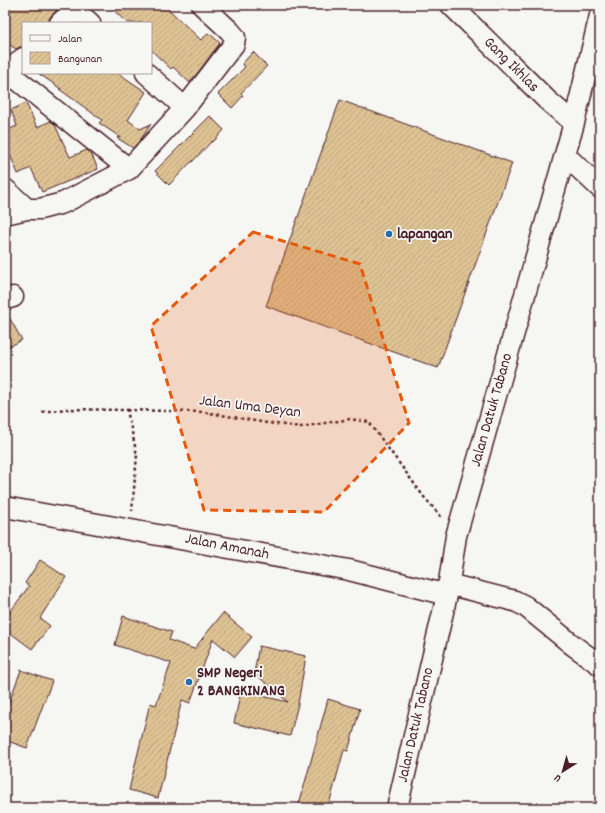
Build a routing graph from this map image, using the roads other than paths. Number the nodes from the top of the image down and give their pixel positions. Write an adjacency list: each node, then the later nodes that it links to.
1 (202, 5): 10 (street)
2 (451, 5): 11 (street, Gang Ikhlas)
3 (74, 6): 5 (street); 6 (street)
4 (600, 15): 11 (street, Jalan Datuk Tabano)
5 (61, 22)
6 (89, 22)
7 (22, 59): 8 (street)
8 (6, 72): 13 (street)
9 (147, 74): 10 (street)
10 (185, 108): 13 (street)
11 (574, 122): 12 (street, Jalan Datuk Tabano)
12 (564, 155): 14 (street); 19 (street, Jalan Datuk Tabano)
13 (129, 169): 16 (street)
14 (600, 188)
15 (5, 189): 16 (street)
16 (27, 210): 17 (street)
17 (5, 214)
18 (5, 507): 19 (street, Jalan Amanah)
19 (448, 589): 20 (street, Jalan Amanah); 21 (street, Jalan Datuk Tabano)
20 (600, 665)
21 (397, 808)

